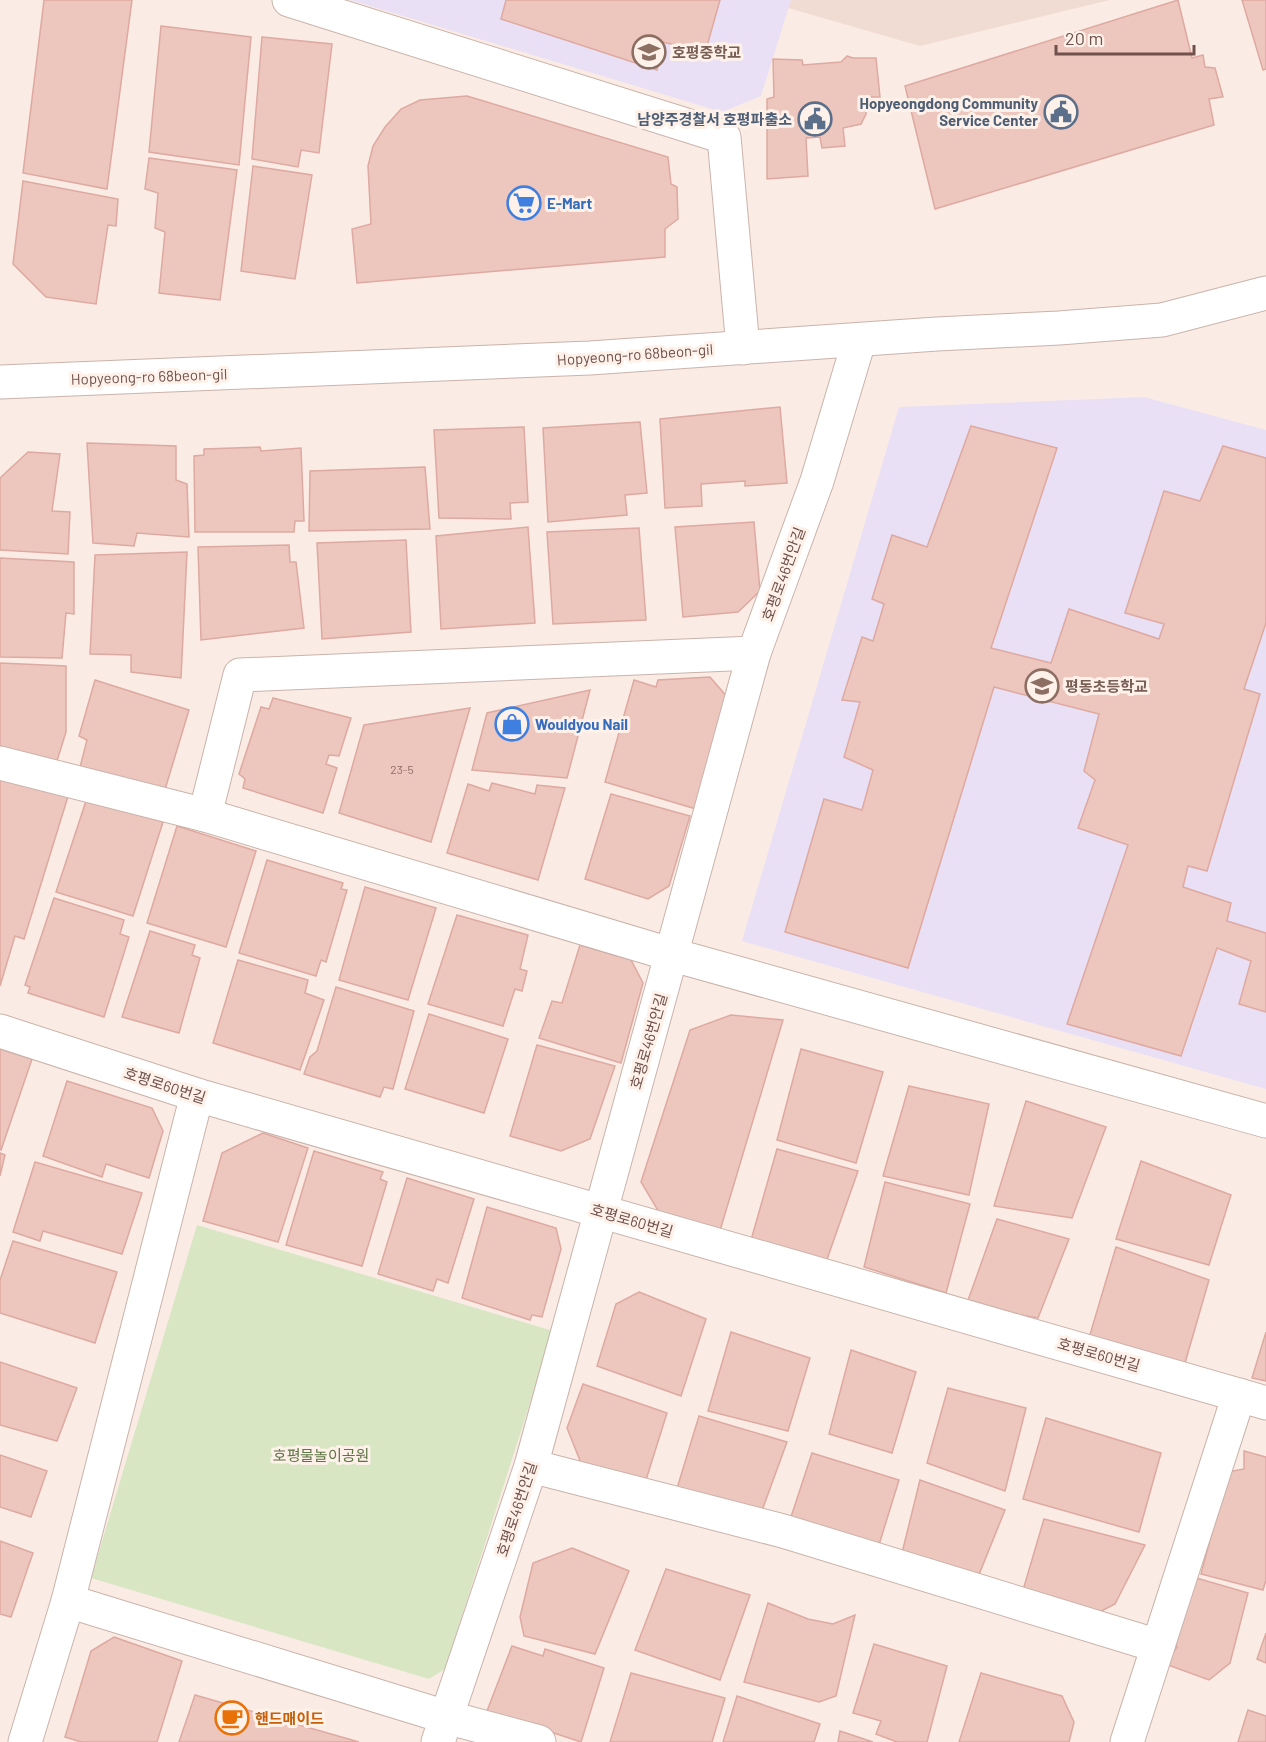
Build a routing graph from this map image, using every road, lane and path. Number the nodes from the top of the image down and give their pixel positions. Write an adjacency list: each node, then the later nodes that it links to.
1 (289, 0): 4 (street)
2 (1266, 293): 3 (street, Hopyeong-ro 68beon-gil)
3 (859, 340): 4 (street, Hopyeong-ro 68beon-gil); 6 (street, 호평로46번안길)
4 (743, 348): 5 (street, Hopyeong-ro 68beon-gil)
5 (0, 382)
6 (754, 653): 8 (street); 9 (street, 호평로46번안길)
7 (0, 763): 8 (street)
8 (205, 815): 9 (street)
9 (673, 955): 12 (street); 13 (street, 호평로46번안길)
10 (0, 1031): 11 (street, 호평로60번길)
11 (197, 1095): 13 (street, 호평로60번길); 16 (street)
12 (1266, 1121)
13 (601, 1210): 14 (street, 호평로60번길); 15 (street, 호평로46번안길)
14 (1253, 1399): 17 (street)
15 (531, 1466): 17 (street); 18 (street, 호평로46번안길)
16 (68, 1601): 18 (street); 19 (street)
17 (1158, 1646): 21 (street)
18 (442, 1730): 20 (street)
19 (25, 1742)
20 (539, 1742)
21 (1127, 1742)

